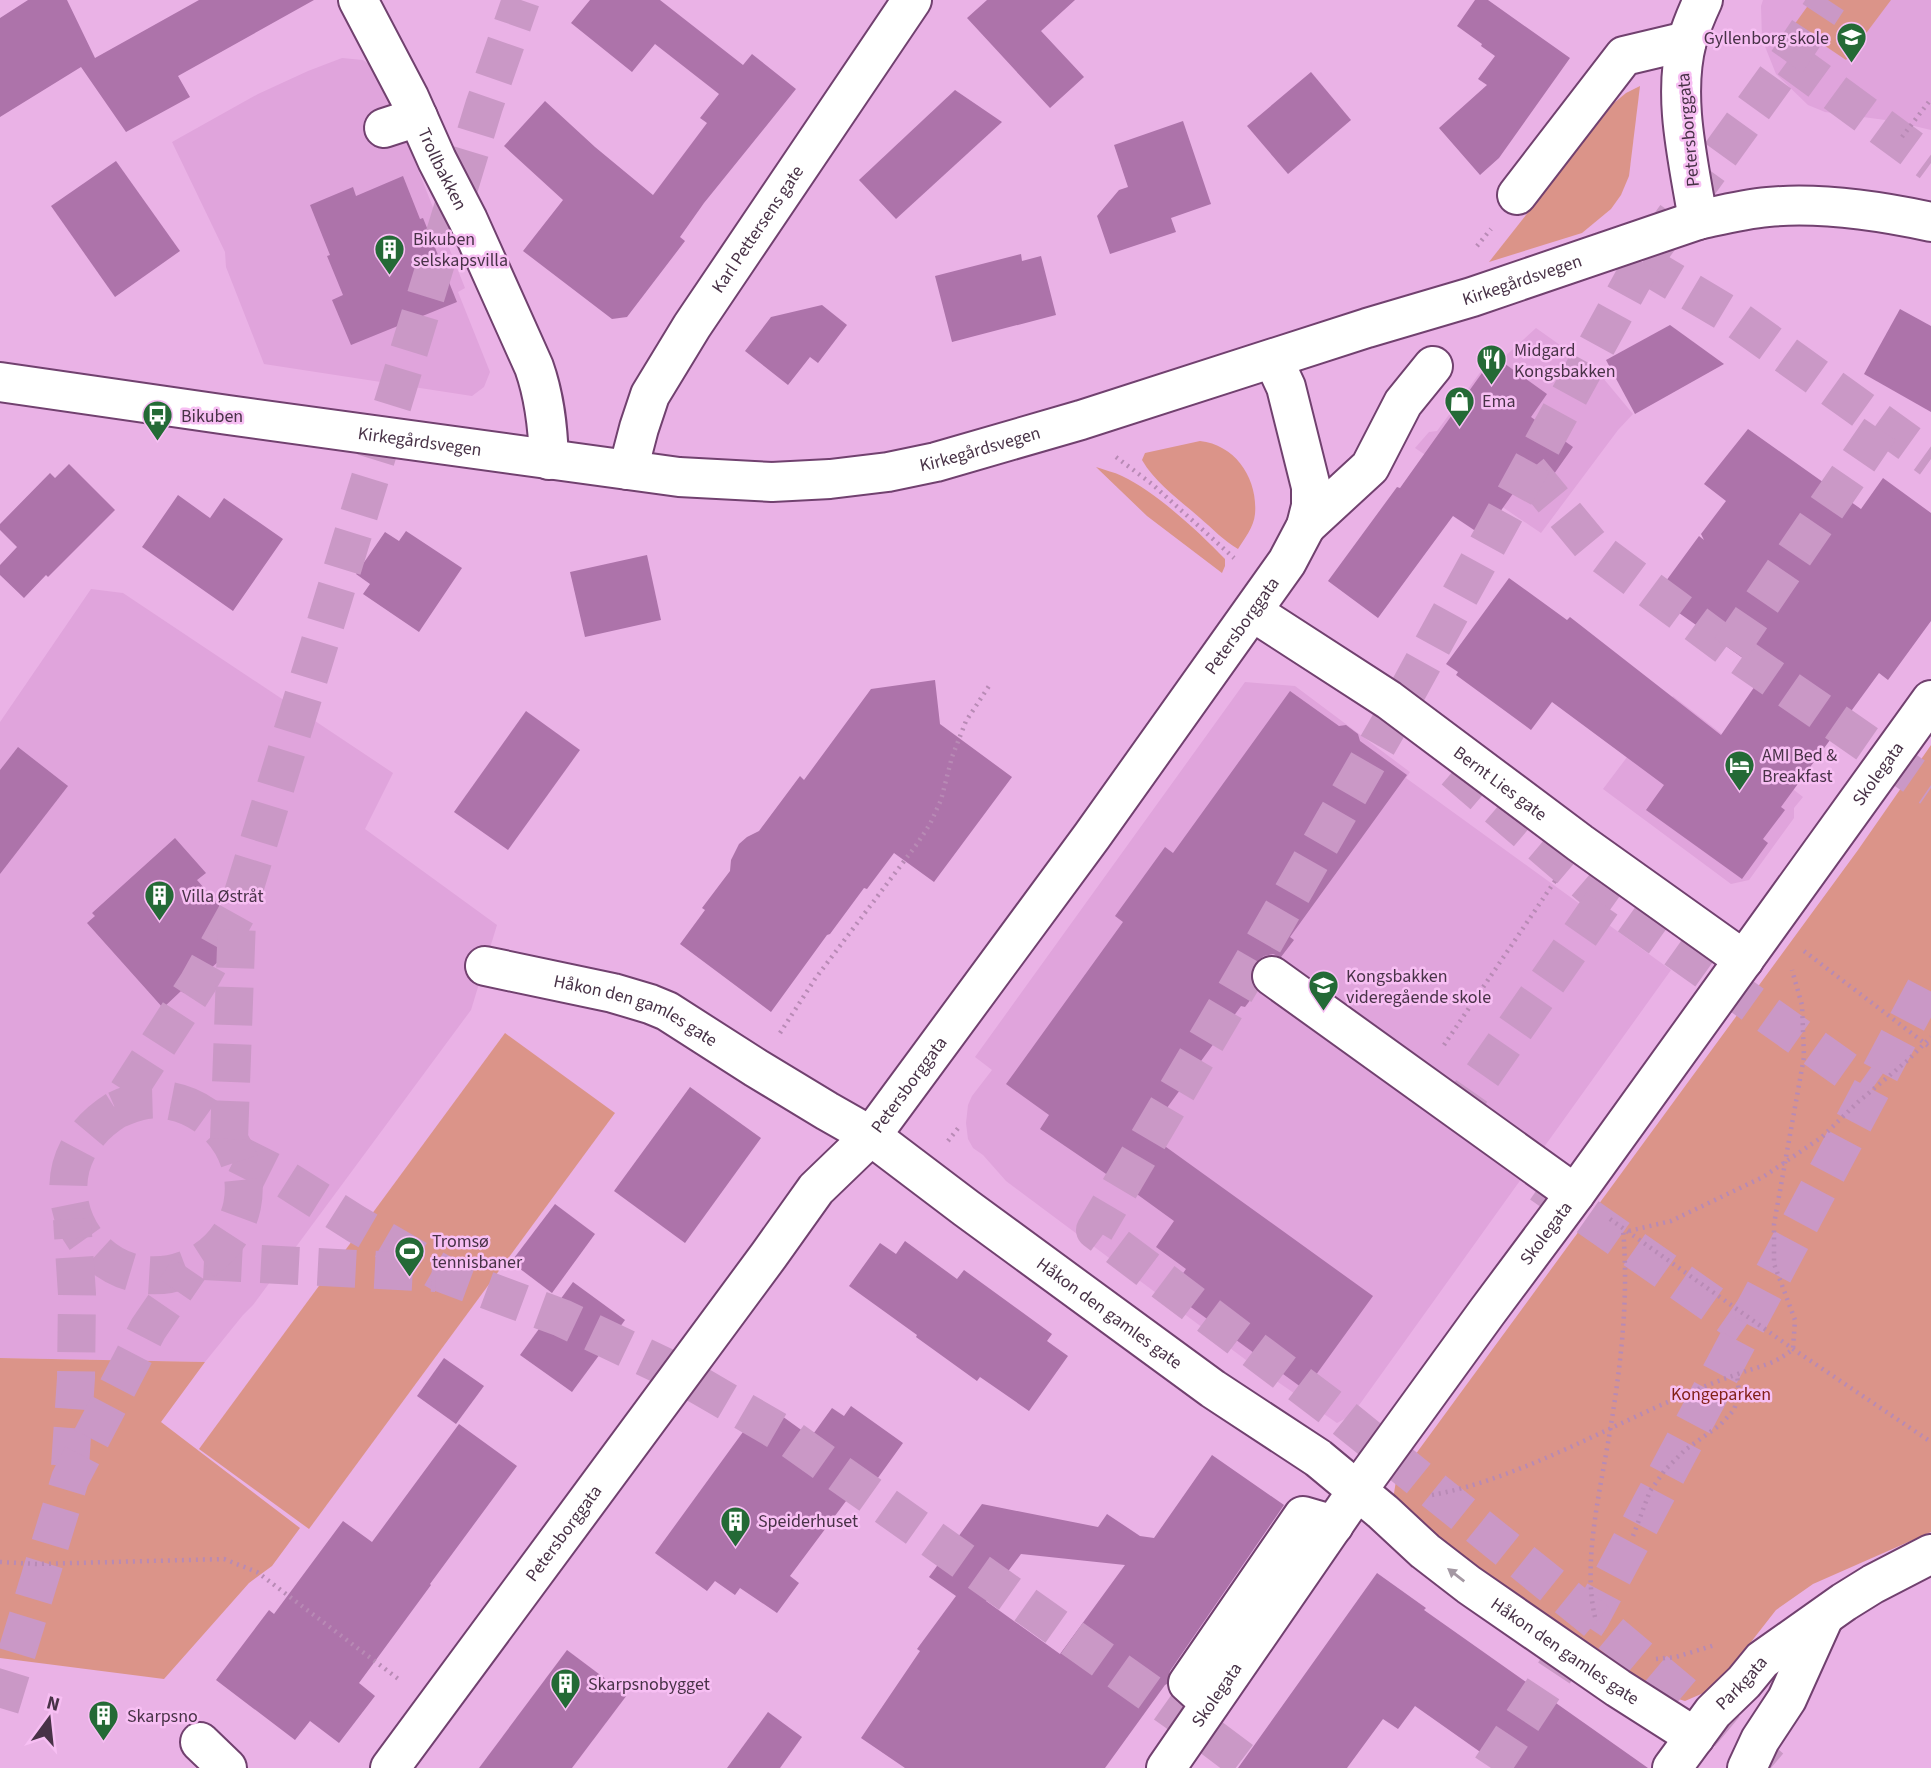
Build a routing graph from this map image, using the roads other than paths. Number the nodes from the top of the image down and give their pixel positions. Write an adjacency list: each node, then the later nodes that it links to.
1 (358, 0): 11 (street, Trollbakken)
2 (912, 0): 12 (street, Karl Pettersens gate)
3 (1703, 0): 4 (street, Petersborggata)
4 (1687, 41): 5 (street); 6 (street, Petersborggata)
5 (1517, 195)
6 (1698, 220): 7 (street, Kirkegårdsvegen); 8 (street, Kirkegårdsvegen)
7 (1931, 222)
8 (1273, 359): 12 (street, Kirkegårdsvegen); 13 (street, Petersborggata)
9 (1433, 366): 13 (street)
10 (0, 382): 11 (street, Kirkegårdsvegen)
11 (549, 460): 12 (street, Kirkegårdsvegen)
12 (628, 470)
13 (1306, 526): 14 (street, Petersborggata)
14 (1253, 612): 16 (street, Bernt Lies gate); 19 (street, Petersborggata)
15 (1931, 700): 16 (street, Skolegata)
16 (1744, 960): 20 (street, Skolegata)
17 (485, 966): 19 (street, Håkon den gamles gate)
18 (1272, 976): 20 (street)
19 (871, 1136): 21 (street, Håkon den gamles gate); 25 (street, Petersborggata)
20 (1575, 1194): 21 (street, Skolegata)
21 (1366, 1499): 24 (street, Håkon den gamles gate, one-way to 21); 26 (street, Skolegata)
22 (1931, 1554): 23 (street, Parkgata)
23 (1825, 1615): 24 (street, Parkgata); 28 (street)
24 (1695, 1737): 27 (street, Parkgata)
25 (390, 1768)
26 (1166, 1768)
27 (1672, 1768)
28 (1747, 1768)

